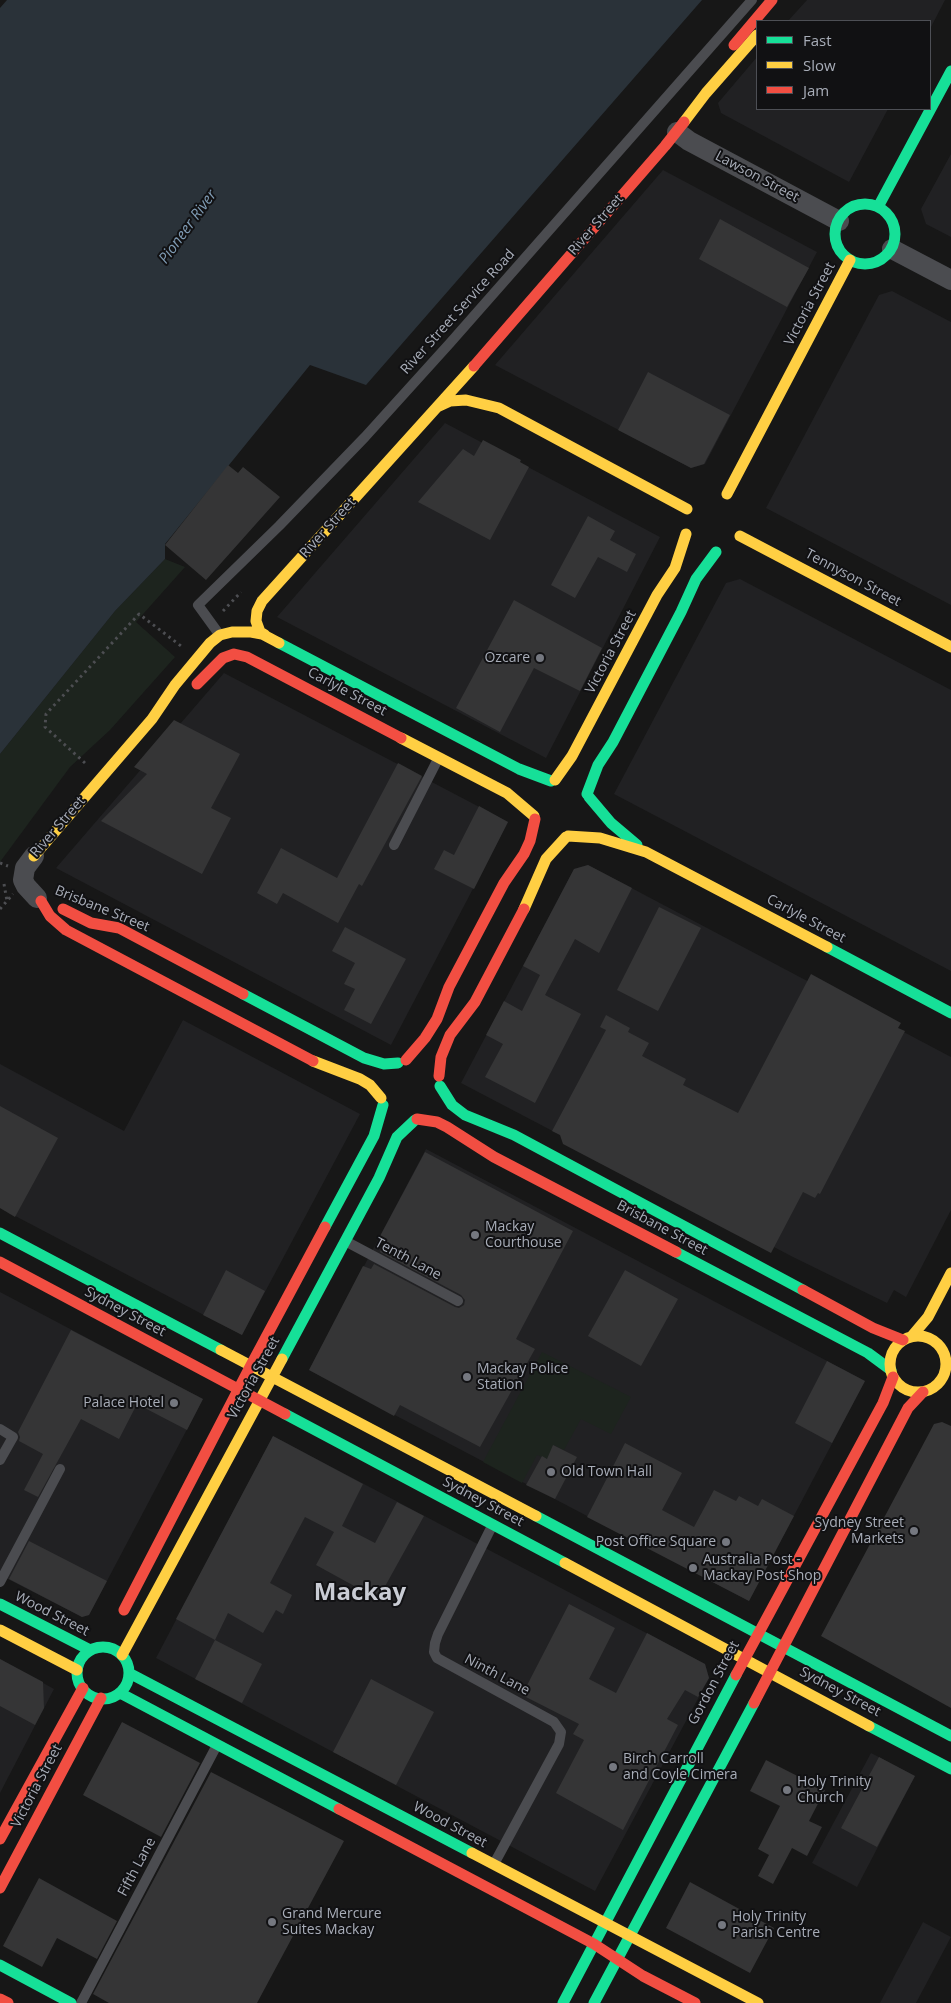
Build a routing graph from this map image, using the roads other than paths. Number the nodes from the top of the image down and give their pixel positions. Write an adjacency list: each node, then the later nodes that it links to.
1 (752, 0): 19 (lane, River Street Service Road)
2 (772, 0): 7 (street, River Street)
3 (756, 36): 7 (street, River Street)
4 (951, 71): 5 (street)
5 (931, 108)
6 (930, 110): 8 (street)
7 (677, 132): 9 (street, Lawson Street); 13 (street, River Street)
8 (878, 207): 9 (street); 10 (street)
9 (839, 221): 11 (street)
10 (892, 249): 11 (street); 12 (street)
11 (850, 260): 16 (street, Victoria Street)
12 (951, 280)
13 (478, 361): 14 (street, River Street); 15 (street)
14 (438, 407): 15 (street); 20 (street, River Street)
15 (499, 408): 17 (street)
16 (726, 495)
17 (687, 518): 18 (street); 26 (street, Victoria Street)
18 (707, 550): 21 (street, Tennyson Street); 29 (street)
19 (220, 635): 20 (street); 23 (street, River Street)
20 (263, 642): 22 (street, River Street); 26 (street, Carlyle Street)
21 (951, 647)
22 (261, 664): 23 (street, Carlyle Street); 24 (street, Carlyle Street)
23 (152, 719): 37 (street, River Street)
24 (439, 758): 32 (street, Carlyle Street); 35 (lane)
25 (568, 779): 26 (street)
26 (553, 780): 28 (street)
27 (579, 784): 29 (street, Carlyle Street)
28 (541, 788)
29 (588, 795): 31 (street); 36 (street, Carlyle Street)
30 (534, 798): 32 (street)
31 (590, 815)
32 (534, 818): 34 (street, Carlyle Street); 42 (street)
33 (584, 826): 34 (street)
34 (567, 837): 36 (street, Carlyle Street); 43 (street)
35 (394, 845)
36 (646, 852): 41 (street, Carlyle Street)
37 (34, 856): 38 (street, River Street)
38 (39, 900): 39 (street, Brisbane Street); 40 (street, Brisbane Street)
39 (107, 926): 40 (street); 42 (street, Brisbane Street)
40 (98, 946): 44 (street, Brisbane Street)
41 (951, 1013)
42 (402, 1061): 43 (street); 44 (street)
43 (440, 1081): 45 (street); 51 (street, Brisbane Street)
44 (382, 1101): 45 (street); 55 (street, Victoria Street)
45 (416, 1119): 47 (street, Victoria Street); 56 (street, Brisbane Street)
46 (0, 1233): 55 (street, Sydney Street)
47 (345, 1241): 50 (lane, Tenth Lane); 57 (street, Victoria Street)
48 (0, 1262): 58 (street, Sydney Street)
49 (951, 1273): 51 (street)
50 (458, 1301)
51 (908, 1338): 53 (street); 56 (street)
52 (948, 1338): 53 (street)
53 (944, 1352): 54 (street)
54 (949, 1366): 59 (street)
55 (250, 1367): 57 (street, Sydney Street); 58 (street, Victoria Street)
56 (892, 1374): 59 (street); 66 (street, Gordon Street)
57 (271, 1378): 61 (street, Victoria Street); 65 (street, Sydney Street)
58 (239, 1389): 61 (street, Sydney Street); 69 (street, Victoria Street)
59 (926, 1391): 60 (street); 66 (street, Gordon Street)
60 (944, 1394)
61 (259, 1400): 65 (street, Sydney Street); 74 (street, Victoria Street)
62 (0, 1430): 63 (lane)
63 (0, 1460)
64 (60, 1469): 67 (lane)
65 (499, 1512): 71 (street, Sydney Street); 75 (street, Sydney Street); 86 (lane, Ninth Lane)
66 (837, 1515): 71 (street, Gordon Street); 72 (street, Gordon Street)
67 (0, 1582)
68 (0, 1604): 73 (street, Wood Street)
69 (117, 1624)
70 (0, 1630): 76 (street)
71 (758, 1633): 72 (street, Sydney Street); 75 (street, Gordon Street)
72 (784, 1647): 77 (street, Gordon Street); 82 (street, Sydney Street)
73 (90, 1650): 74 (street); 76 (street)
74 (122, 1654): 78 (street)
75 (744, 1658): 77 (street, Sydney Street); 88 (street, Gordon Street)
76 (78, 1670): 79 (street)
77 (770, 1672): 84 (street, Sydney Street); 89 (street, Gordon Street)
78 (129, 1673): 80 (street); 86 (street, Wood Street)
79 (83, 1688): 81 (street); 85 (street, Victoria Street)
80 (120, 1693): 81 (street); 83 (street)
81 (101, 1698): 87 (street, Victoria Street)
82 (951, 1736)
83 (217, 1744): 90 (street); 96 (lane, Fifth Lane)
84 (951, 1769)
85 (0, 1839)
86 (494, 1865): 88 (street, Wood Street)
87 (0, 1888)
88 (605, 1923): 89 (street, Wood Street); 90 (street, Gordon Street)
89 (630, 1936): 91 (street, Gordon Street); 100 (street, Wood Street)
90 (594, 1944): 91 (street); 97 (street, Gordon Street)
91 (617, 1959): 98 (street, Gordon Street); 99 (street)
92 (0, 1964): 95 (street)
93 (0, 1999): 94 (street)
94 (8, 2003)
95 (71, 2003)
96 (81, 2003)
97 (562, 2003)
98 (594, 2003)
99 (696, 2003)
100 (758, 2003)

